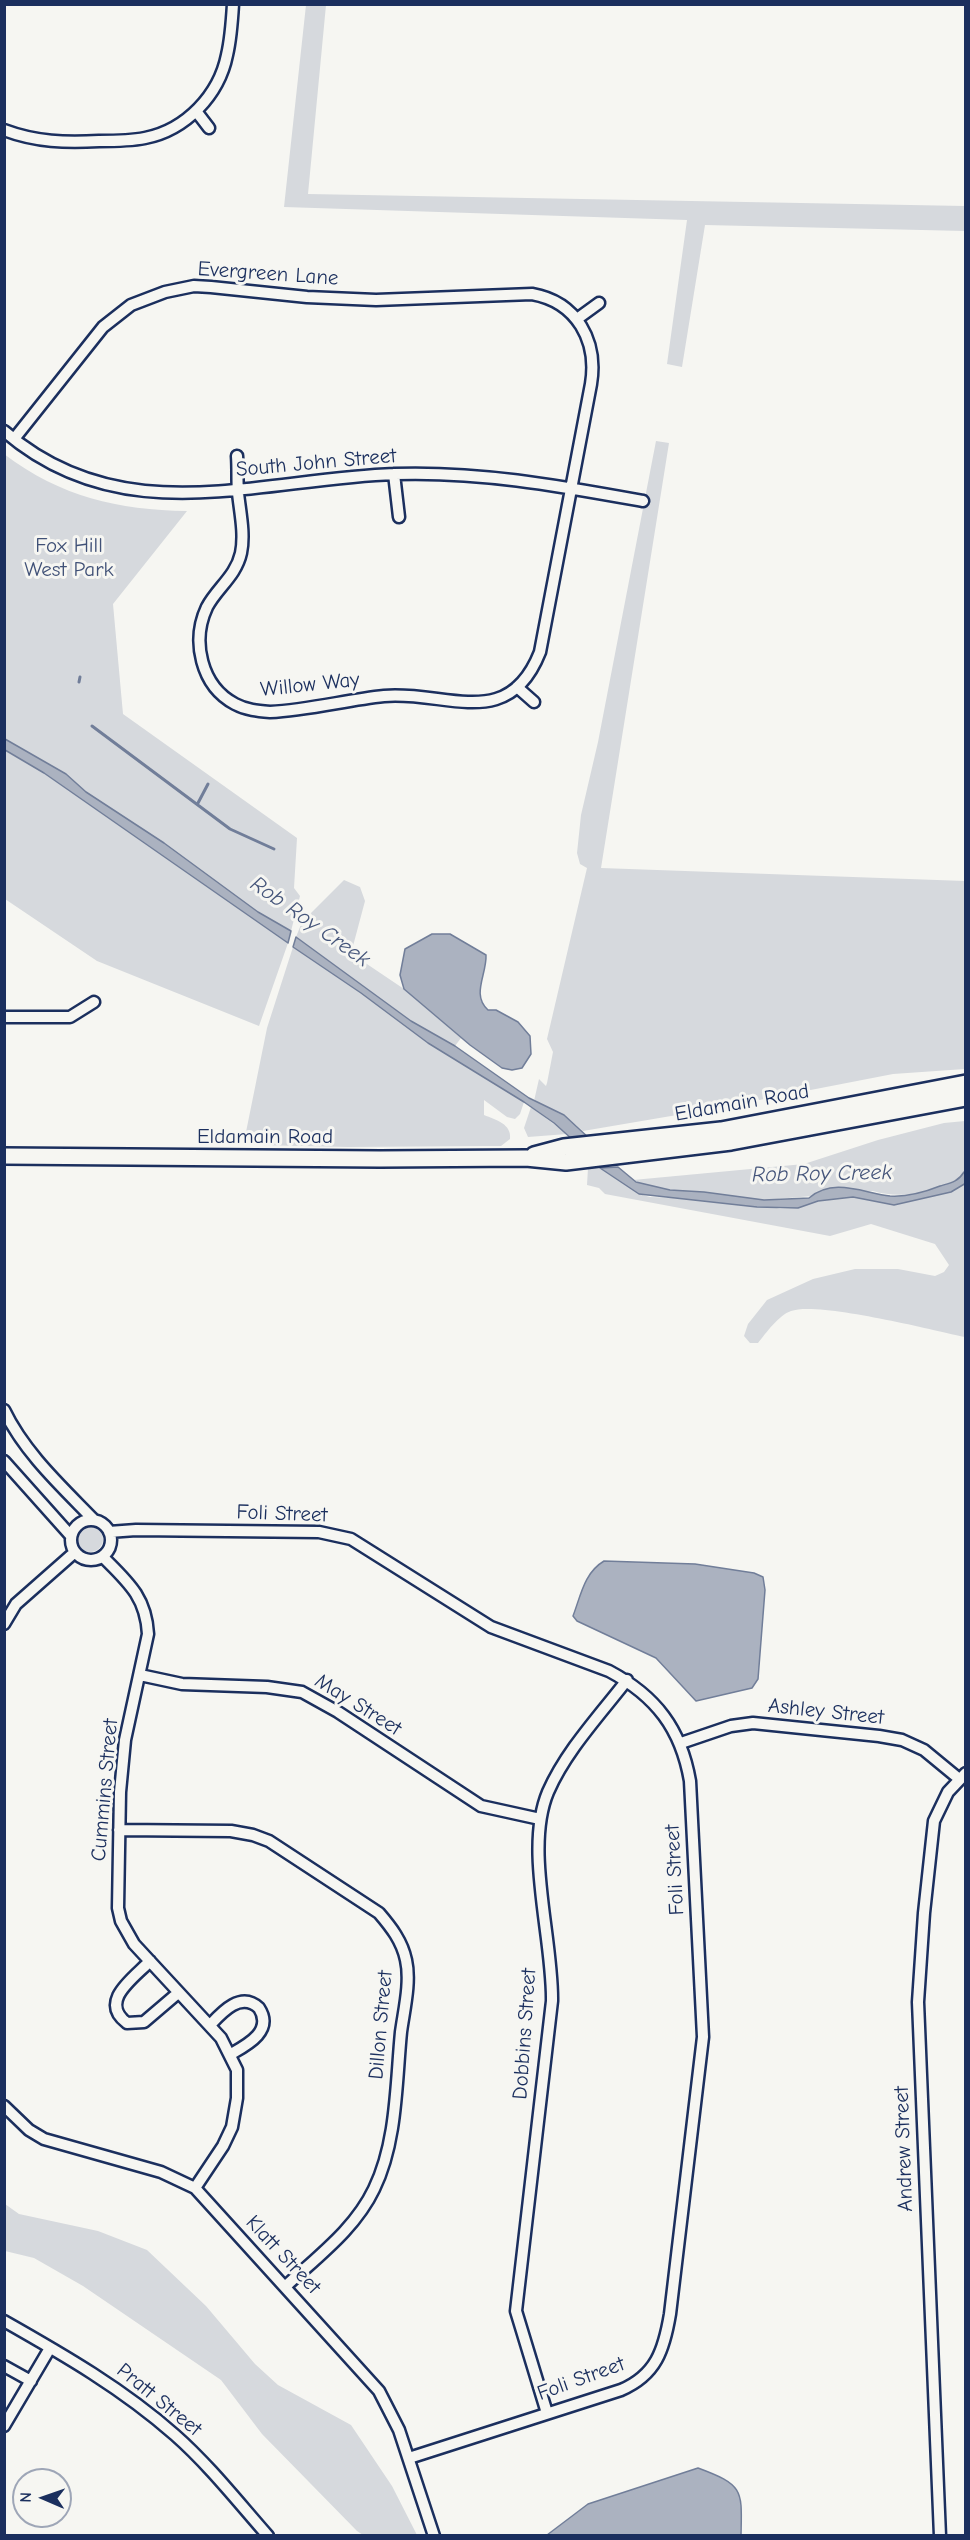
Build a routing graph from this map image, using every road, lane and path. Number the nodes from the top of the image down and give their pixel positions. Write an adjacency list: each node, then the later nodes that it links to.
1 (233, 4): 2 (street)
2 (196, 111): 3 (street); 4 (street)
3 (209, 128)
4 (4, 130)
5 (599, 303): 6 (street)
6 (577, 319): 8 (street, Evergreen Lane); 11 (street, Evergreen Lane)
7 (4, 431): 8 (street, South John Street)
8 (14, 440): 12 (street, South John Street)
9 (237, 456): 12 (street, Willow Way)
10 (394, 474): 11 (street, South John Street); 12 (street, South John Street); 14 (street)
11 (571, 488): 13 (street, South John Street); 15 (street, Willow Way)
12 (238, 489): 15 (street, Willow Way)
13 (643, 501)
14 (399, 517)
15 (517, 687): 16 (street)
16 (534, 702)
17 (94, 1002): 18 (street)
18 (4, 1017)
19 (966, 1083): 22 (main road, Eldamain Road)
20 (966, 1098): 22 (main road, Eldamain Road)
21 (4, 1156): 22 (main road, Eldamain Road)
22 (526, 1158)
23 (4, 1410): 25 (street)
24 (4, 1461): 27 (street)
25 (93, 1519): 26 (street); 27 (street)
26 (110, 1532): 29 (street); 32 (street, Foli Street)
27 (71, 1536): 28 (street)
28 (75, 1552): 29 (street); 30 (street)
29 (103, 1557): 31 (street, Cummins Street)
30 (4, 1624)
31 (140, 1675): 35 (street, May Street); 36 (street, Cummins Street)
32 (627, 1680): 33 (street, Foli Street); 35 (street, Dobbins Street)
33 (681, 1743): 34 (street, Ashley Street); 48 (street, Foli Street)
34 (962, 1776): 53 (street, Andrew Street)
35 (540, 1819): 48 (street, Dobbins Street)
36 (118, 1830): 37 (street, Cummins Street); 43 (street, Dillon Street)
37 (150, 1962): 38 (street, Cummins Street); 38 (street)
38 (178, 1993): 39 (street, Cummins Street)
39 (210, 2025): 40 (street, Cummins Street); 40 (street)
40 (231, 2054): 42 (street, Cummins Street)
41 (4, 2106): 42 (street, Klatt Street)
42 (195, 2188): 43 (street, Klatt Street)
43 (286, 2286): 50 (street, Klatt Street)
44 (4, 2321): 45 (street, Pratt Street)
45 (50, 2348): 47 (street); 51 (street, Pratt Street)
46 (4, 2366): 47 (street)
47 (30, 2381): 49 (street)
48 (547, 2413): 50 (street, Foli Street)
49 (4, 2426)
50 (409, 2458): 52 (street, Klatt Street)
51 (268, 2535)
52 (434, 2535)
53 (939, 2535)

